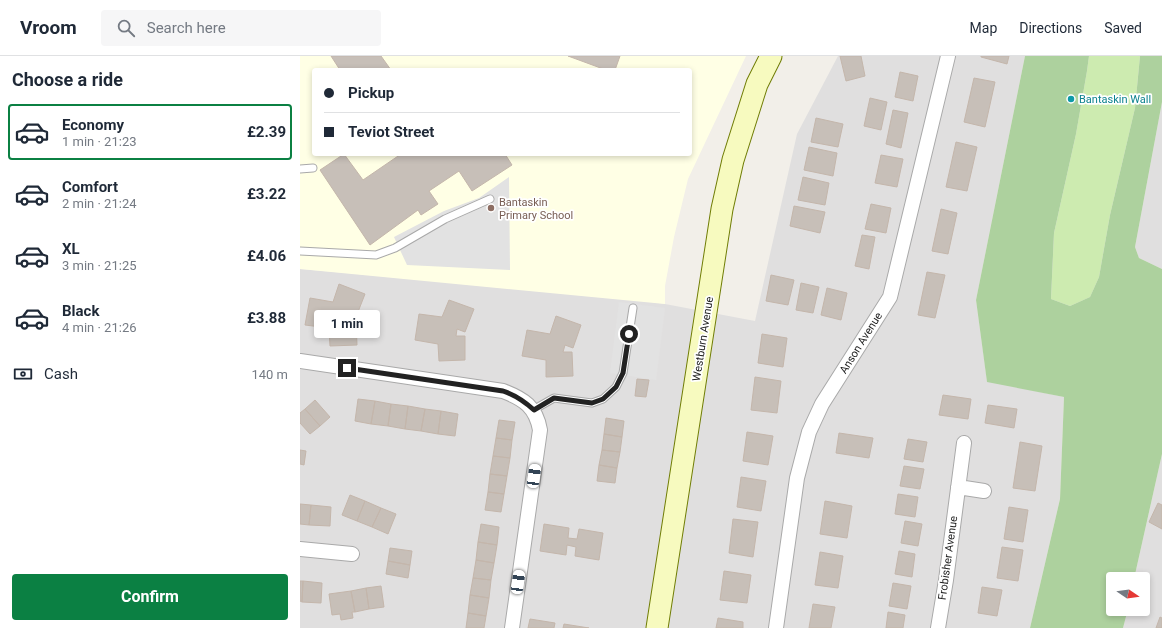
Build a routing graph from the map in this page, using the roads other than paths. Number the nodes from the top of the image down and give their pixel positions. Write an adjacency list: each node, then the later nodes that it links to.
1 (772, 56): 16 (main road, Westburn Avenue)
2 (948, 56): 17 (street, Anson Avenue)
3 (313, 168): 4 (lane)
4 (300, 169)
5 (490, 198): 6 (lane)
6 (300, 250)
7 (633, 308): 9 (lane)
8 (300, 361): 9 (street)
9 (534, 410): 15 (street)
10 (964, 442): 11 (street, Frobisher Avenue)
11 (958, 487): 12 (street); 18 (street, Frobisher Avenue)
12 (984, 491)
13 (300, 549): 14 (street)
14 (352, 554)
15 (512, 628)
16 (657, 628)
17 (776, 628)
18 (938, 628)

